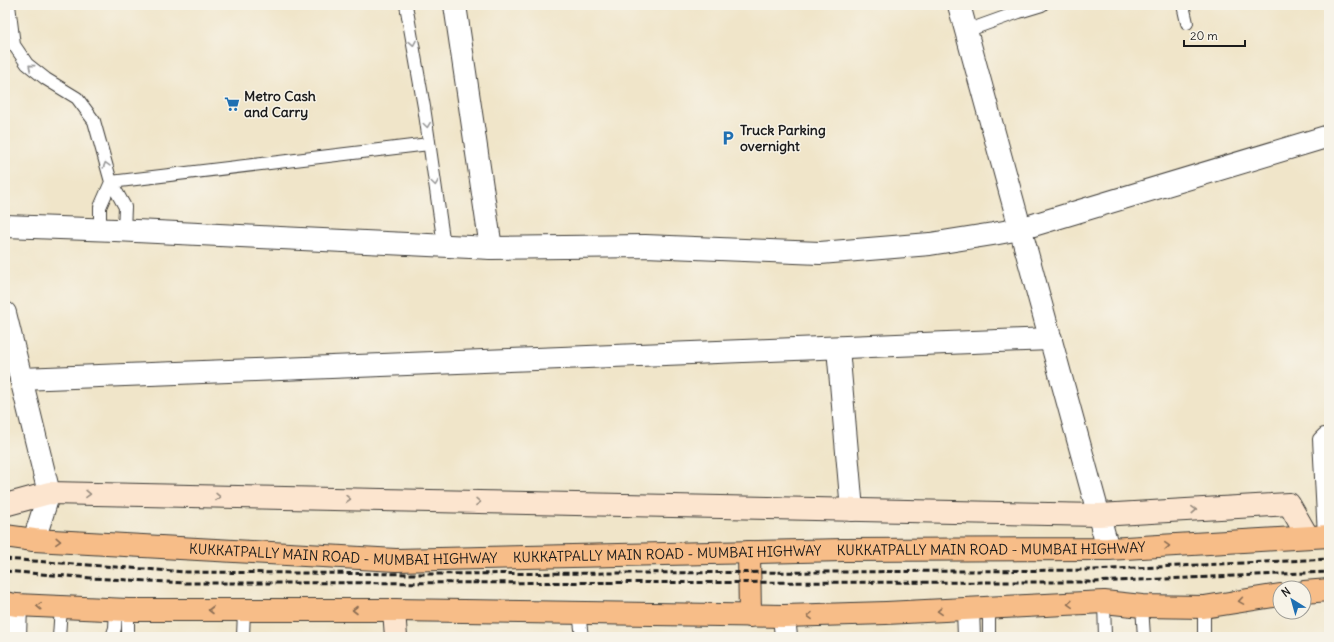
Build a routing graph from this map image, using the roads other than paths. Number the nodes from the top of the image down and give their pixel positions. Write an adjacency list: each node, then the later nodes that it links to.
1 (9, 5): 11 (lane, one-way to 1)
2 (406, 5): 10 (lane, one-way to 10)
3 (455, 5): 17 (street)
4 (959, 5): 8 (street)
5 (1042, 5): 8 (lane)
6 (1182, 5): 7 (lane)
7 (1187, 23)
8 (966, 31): 14 (street)
9 (1329, 136): 14 (street)
10 (430, 144): 11 (lane); 16 (lane, one-way to 16)
11 (111, 182): 13 (lane); 15 (lane)
12 (5, 226): 13 (street)
13 (100, 229): 15 (street)
14 (1020, 229): 17 (street); 19 (street)
15 (124, 230): 16 (street)
16 (444, 245): 17 (street)
17 (491, 248)
18 (5, 313): 21 (street)
19 (1051, 339): 20 (street); 27 (street)
20 (838, 348): 21 (street); 26 (street)
21 (21, 379): 24 (street)
22 (1329, 434): 23 (lane)
23 (1326, 489): 29 (lane)
24 (49, 493): 25 (street); 26 (street, one-way to 26); 30 (street)
25 (5, 505)
26 (852, 510): 27 (street)
27 (1099, 515): 29 (street, one-way to 29); 31 (street)
28 (5, 536): 30 (highway, KUKKATPALLY MAIN ROAD - MUMBAI HIGHWAY)
29 (1320, 536): 31 (highway, KUKKATPALLY MAIN ROAD - MUMBAI HIGHWAY, one-way to 29)
30 (34, 540): 32 (highway, KUKKATPALLY MAIN ROAD - MUMBAI HIGHWAY, one-way to 32)
31 (1108, 549): 32 (highway, KUKKATPALLY MAIN ROAD - MUMBAI HIGHWAY)
32 (749, 552): 46 (highway)
33 (1329, 590): 34 (highway)
34 (1312, 591)
35 (1272, 596): 40 (highway, one-way to 40)
36 (1104, 602): 38 (highway); 41 (highway, one-way to 41); 57 (lane)
37 (10, 604): 39 (highway, one-way to 37); 48 (street)
38 (1142, 606): 40 (highway); 58 (lane)
39 (61, 607): 42 (highway); 49 (lane)
40 (1204, 607): 59 (lane)
41 (979, 609): 47 (highway, one-way to 47); 55 (street); 56 (lane)
42 (122, 610): 43 (highway, one-way to 42); 50 (lane); 51 (lane)
43 (244, 610): 44 (highway, one-way to 43); 52 (lane)
44 (394, 610): 45 (highway); 53 (street)
45 (579, 613): 46 (highway); 54 (lane)
46 (750, 616): 47 (highway)
47 (785, 627)
48 (15, 637)
49 (59, 637)
50 (112, 637)
51 (128, 637)
52 (243, 637)
53 (396, 637)
54 (582, 637)
55 (969, 637)
56 (989, 637)
57 (1105, 637)
58 (1144, 637)
59 (1204, 637)

